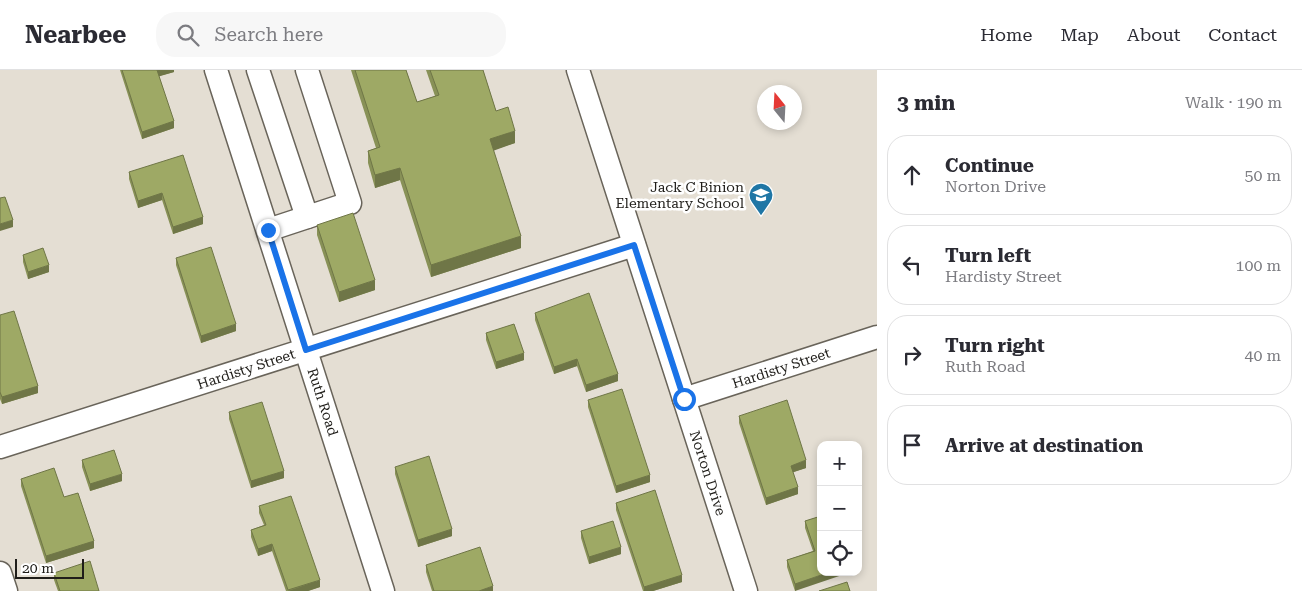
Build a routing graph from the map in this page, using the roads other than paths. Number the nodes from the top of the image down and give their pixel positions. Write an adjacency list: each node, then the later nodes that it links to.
1 (216, 70): 6 (street, Ruth Road)
2 (258, 70): 5 (street)
3 (307, 70): 5 (street)
4 (578, 70): 7 (street, Norton Drive)
5 (307, 217): 6 (street)
6 (268, 230): 9 (street, Ruth Road)
7 (634, 245): 9 (street, Hardisty Street); 10 (street, Norton Drive)
8 (877, 337): 10 (street, Hardisty Street)
9 (306, 350): 11 (street, Hardisty Street); 14 (street, Ruth Road)
10 (684, 399): 15 (street, Norton Drive)
11 (0, 447)
12 (0, 573): 13 (street)
13 (6, 591)
14 (383, 591)
15 (746, 591)

